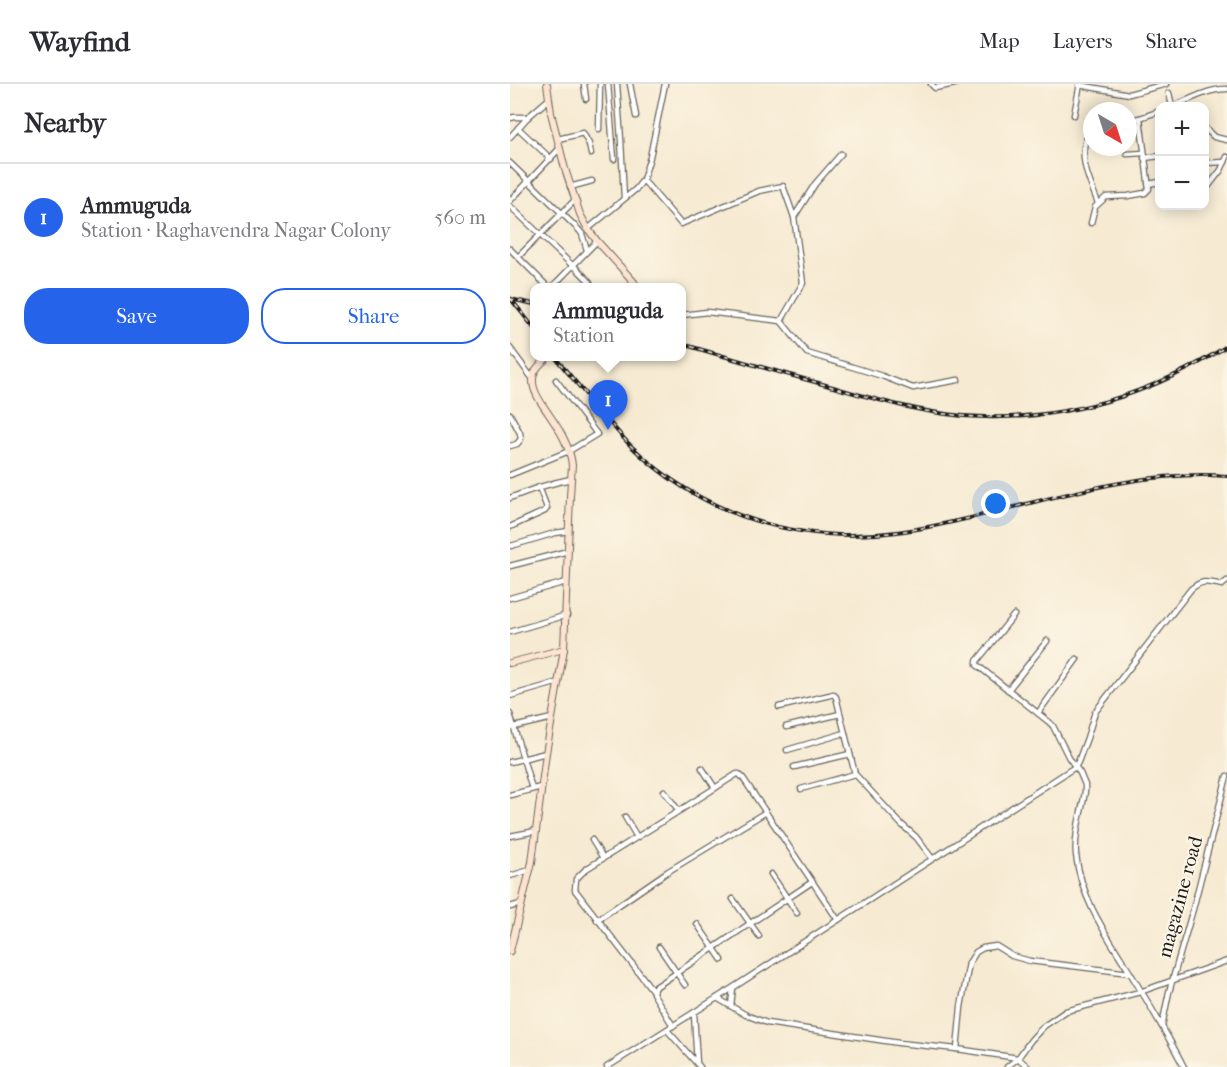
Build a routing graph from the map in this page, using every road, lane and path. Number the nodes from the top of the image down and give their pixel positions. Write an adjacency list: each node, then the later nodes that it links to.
1 (547, 84): 16 (street)
2 (584, 84): 17 (street)
3 (600, 84): 28 (street)
4 (608, 84): 34 (street)
5 (617, 84): 32 (street)
6 (630, 84): 22 (street)
7 (665, 84): 47 (street)
8 (932, 84): 9 (street)
9 (955, 84)
10 (1113, 84): 14 (street)
11 (1166, 84): 14 (street)
12 (1080, 85): 14 (street); 21 (street)
13 (1227, 89): 19 (street)
14 (1112, 91)
15 (1169, 93): 18 (street)
16 (549, 99): 23 (street); 31 (street)
17 (586, 99)
18 (1171, 102)
19 (1188, 102)
20 (1155, 112): 24 (street)
21 (1074, 115)
22 (636, 116)
23 (528, 117): 25 (street); 27 (street)
24 (1140, 117): 26 (street); 40 (street)
25 (510, 118)
26 (1137, 118)
27 (518, 128): 30 (street); 42 (street)
28 (599, 129)
29 (1209, 132): 33 (street)
30 (510, 137)
31 (558, 139): 35 (street); 36 (street)
32 (621, 140): 34 (street); 54 (street)
33 (1227, 140)
34 (613, 141): 43 (street)
35 (561, 148): 42 (street); 53 (street)
36 (591, 154)
37 (841, 154): 60 (street)
38 (1137, 155): 40 (street)
39 (1084, 156): 57 (street)
40 (1144, 156): 41 (street); 51 (street)
41 (1155, 156)
42 (551, 159): 48 (street)
43 (614, 159)
44 (1226, 159): 45 (street); 52 (street)
45 (1209, 162)
46 (510, 163): 48 (street)
47 (643, 180): 54 (street); 60 (street)
48 (529, 181): 56 (street); 59 (street)
49 (592, 181): 53 (street)
50 (1155, 183): 51 (street)
51 (1148, 184): 57 (street)
52 (1209, 186)
53 (570, 187): 55 (street)
54 (624, 199): 62 (street)
55 (575, 200): 59 (street); 62 (street)
56 (510, 201)
57 (1098, 203): 61 (street)
58 (510, 206): 63 (street)
59 (562, 213): 63 (street); 66 (street)
60 (794, 217): 74 (street)
61 (1091, 223)
62 (588, 229): 64 (street)
63 (540, 235): 67 (street); 68 (street)
64 (597, 241): 66 (street); 72 (street)
65 (510, 249): 67 (street)
66 (587, 250): 68 (street)
67 (519, 257): 69 (street)
68 (573, 265): 70 (street); 71 (street)
69 (545, 283)
70 (555, 283)
71 (590, 283)
72 (634, 283)
73 (686, 314): 74 (street)
74 (781, 321): 79 (street)
75 (510, 349): 77 (street)
76 (544, 361): 77 (street)
77 (532, 378): 82 (street)
78 (556, 380): 82 (street)
79 (958, 380)
80 (510, 414): 81 (street)
81 (510, 446)
82 (569, 451): 83 (street); 84 (street)
83 (510, 475)
84 (571, 479): 85 (street); 88 (street)
85 (539, 487): 86 (street); 87 (street)
86 (510, 498)
87 (510, 527)
88 (569, 531): 89 (street); 90 (street)
89 (511, 546)
90 (568, 550): 91 (street); 92 (street)
91 (510, 566)
92 (566, 582): 94 (street); 95 (street)
93 (1227, 582): 118 (street)
94 (510, 598)
95 (567, 615): 97 (street); 99 (street)
96 (1014, 615): 103 (street)
97 (510, 632)
98 (1047, 641): 103 (street)
99 (564, 649): 101 (street); 102 (street)
100 (1077, 659): 106 (street)
101 (510, 663)
102 (559, 682): 104 (street); 109 (street)
103 (1008, 690): 106 (street)
104 (510, 696)
105 (779, 707): 108 (street)
106 (1038, 713): 118 (street)
107 (510, 714): 111 (street)
108 (840, 714): 110 (street); 112 (street)
109 (552, 718): 111 (street); 114 (street)
110 (786, 726)
111 (512, 728): 116 (street)
112 (845, 733): 113 (street); 115 (street)
113 (787, 750)
114 (546, 753): 116 (street); 123 (street)
115 (850, 754): 119 (street); 121 (street)
116 (523, 758): 117 (street); 125 (street)
117 (510, 762)
118 (1074, 766): 137 (street); 158 (street)
119 (794, 767)
120 (702, 768): 124 (street)
121 (855, 774): 126 (street); 137 (street)
122 (1227, 776): 159 (street, magazine road)
123 (541, 787): 125 (street); 132 (street)
124 (715, 788): 129 (street); 130 (street)
125 (532, 789): 128 (street)
126 (801, 789)
127 (664, 791): 129 (street)
128 (510, 795)
129 (679, 812): 134 (street)
130 (766, 812): 141 (street); 147 (street)
131 (625, 817): 134 (street)
132 (536, 831): 133 (street); 138 (street)
133 (510, 836)
134 (637, 837): 136 (street)
135 (592, 840): 136 (street)
136 (603, 858): 147 (street)
137 (932, 858): 148 (street)
138 (530, 870): 140 (street); 144 (street)
139 (771, 874): 143 (street)
140 (510, 876)
141 (812, 882): 143 (street); 148 (street)
142 (733, 898): 150 (street)
143 (787, 898): 146 (street); 150 (street)
144 (521, 904): 145 (street); 154 (street)
145 (510, 907)
146 (797, 913)
147 (597, 920): 162 (street)
148 (838, 920): 161 (street)
149 (697, 924): 153 (street)
150 (750, 924): 151 (street); 153 (street)
151 (759, 936)
152 (659, 947): 157 (street)
153 (714, 948): 155 (street); 157 (street)
154 (510, 951)
155 (722, 960)
156 (1227, 961): 159 (street)
157 (677, 973): 160 (street); 162 (street)
158 (1130, 973): 163 (street); 170 (street)
159 (1173, 981): 163 (street); 168 (street, magazine road)
160 (685, 985)
161 (733, 988): 164 (street); 165 (street)
162 (653, 991): 167 (street)
163 (1140, 992): 168 (street); 171 (street)
164 (717, 998): 165 (street); 166 (street)
165 (731, 1006): 170 (street)
166 (694, 1013): 167 (street); 172 (street)
167 (673, 1026): 169 (street)
168 (1162, 1026): 177 (street)
169 (668, 1030): 172 (street); 173 (street)
170 (957, 1049): 171 (street)
171 (1018, 1058): 175 (street); 176 (street)
172 (698, 1064): 174 (street)
173 (607, 1067)
174 (690, 1067)
175 (1007, 1067)
176 (1028, 1067)
177 (1184, 1067)

